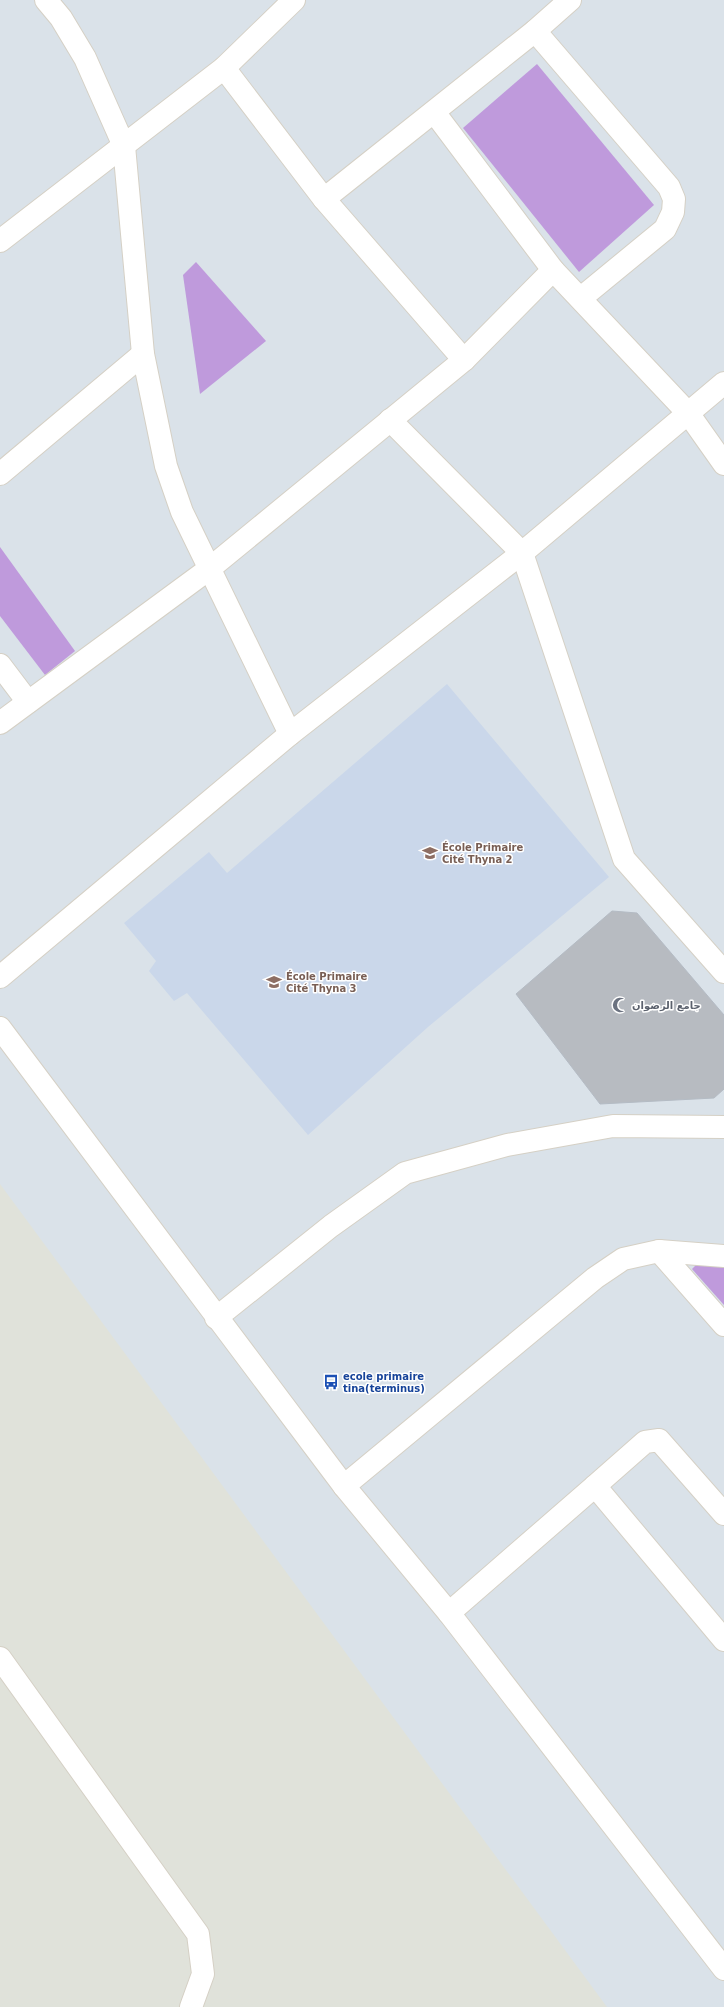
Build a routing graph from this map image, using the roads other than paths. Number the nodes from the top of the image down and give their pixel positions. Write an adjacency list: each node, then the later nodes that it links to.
1 (46, 0): 7 (street)
2 (570, 0): 4 (street)
3 (288, 2): 5 (street)
4 (535, 31): 6 (street); 11 (street)
5 (224, 68): 7 (street); 8 (street)
6 (434, 112): 8 (street); 10 (street)
7 (124, 146): 9 (street); 12 (street)
8 (324, 199): 13 (street)
9 (0, 241)
10 (554, 270): 11 (street); 13 (street)
11 (581, 298): 15 (street)
12 (143, 354): 18 (street); 20 (street)
13 (464, 360): 16 (street)
14 (724, 383): 15 (street)
15 (688, 413): 17 (street); 19 (street)
16 (390, 420): 19 (street); 20 (street)
17 (724, 464)
18 (0, 474)
19 (522, 553): 24 (street); 25 (street)
20 (209, 569): 22 (street); 24 (street)
21 (0, 665): 22 (street)
22 (28, 702): 23 (street)
23 (0, 723)
24 (290, 734): 26 (street)
25 (724, 972)
26 (0, 977)
27 (0, 1028): 31 (street)
28 (724, 1127): 31 (street)
29 (659, 1251): 30 (street); 32 (street); 33 (street)
30 (724, 1256)
31 (216, 1318): 33 (street)
32 (724, 1325)
33 (344, 1486): 36 (street)
34 (595, 1486): 35 (street); 36 (street); 37 (street)
35 (724, 1514)
36 (449, 1613): 39 (street)
37 (724, 1640)
38 (0, 1658): 40 (street)
39 (724, 1969)
40 (191, 2007)

